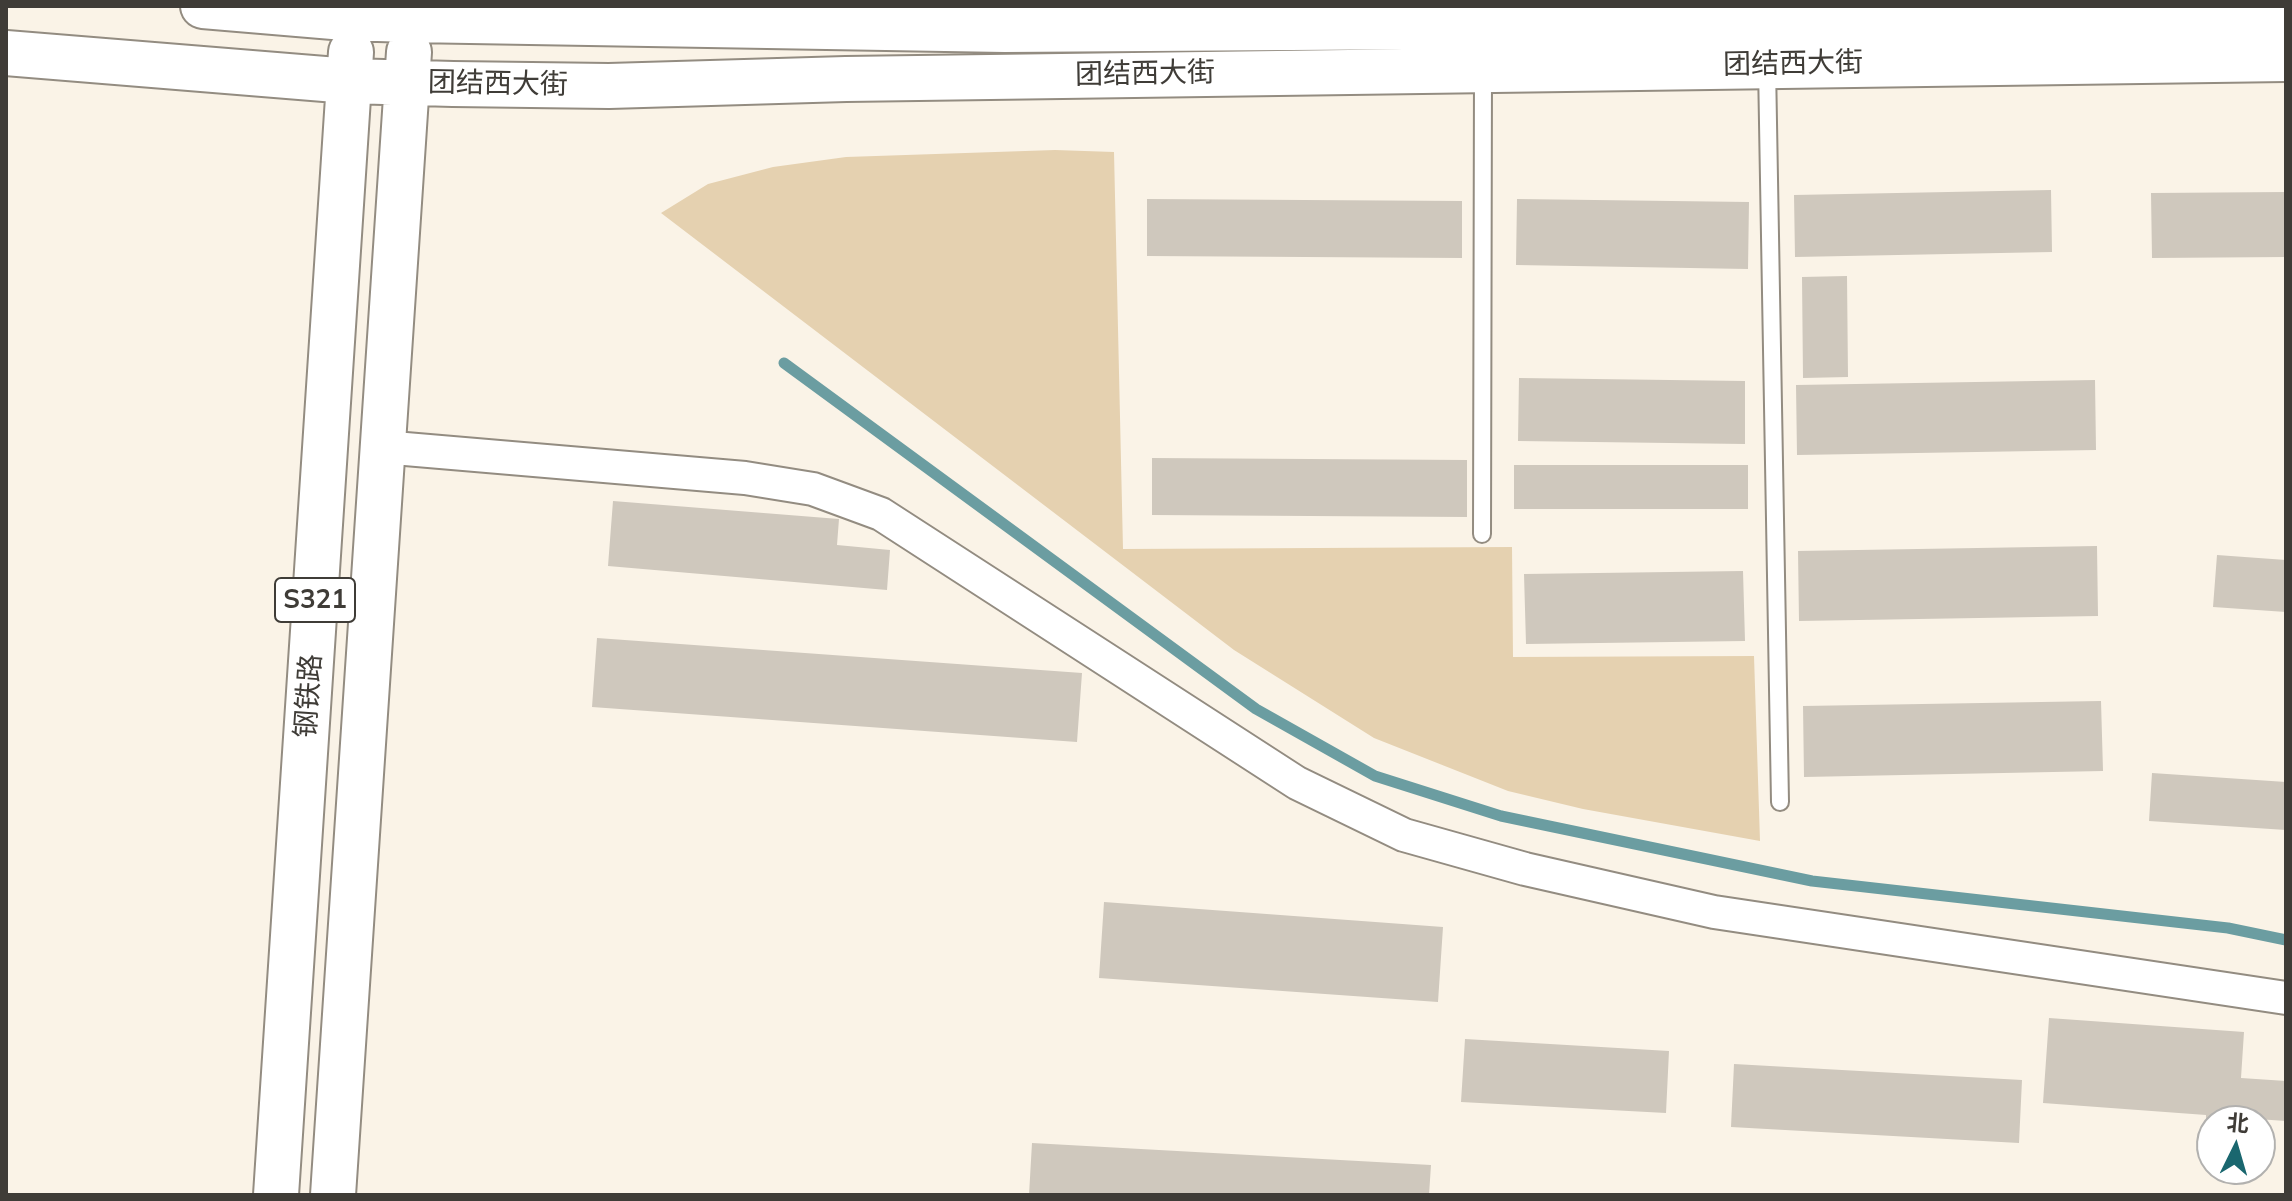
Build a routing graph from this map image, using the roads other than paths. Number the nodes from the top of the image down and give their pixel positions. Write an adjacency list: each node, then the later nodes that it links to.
1 (203, 6): 2 (main road, 团结西大街)
2 (354, 12): 3 (main road, 团结西大街); 10 (main road, 钢铁路 / S321)
3 (411, 13): 4 (main road, 团结西大街); 11 (main road, 钢铁路 / S321)
4 (1747, 15): 5 (main road, 团结西大街)
5 (2286, 21)
6 (6, 53): 10 (main road, 团结西大街)
7 (2286, 59): 8 (main road, 团结西大街)
8 (1767, 65): 9 (main road, 团结西大街); 14 (lane)
9 (1483, 69): 11 (main road, 团结西大街); 13 (lane)
10 (349, 81): 11 (main road, 团结西大街); 16 (main road, 钢铁路 / S321)
11 (407, 83): 12 (main road, 钢铁路 / S321)
12 (382, 447): 15 (street); 17 (main road, 钢铁路 / S321)
13 (1482, 534)
14 (1780, 802)
15 (2286, 998)
16 (276, 1195)
17 (333, 1195)

